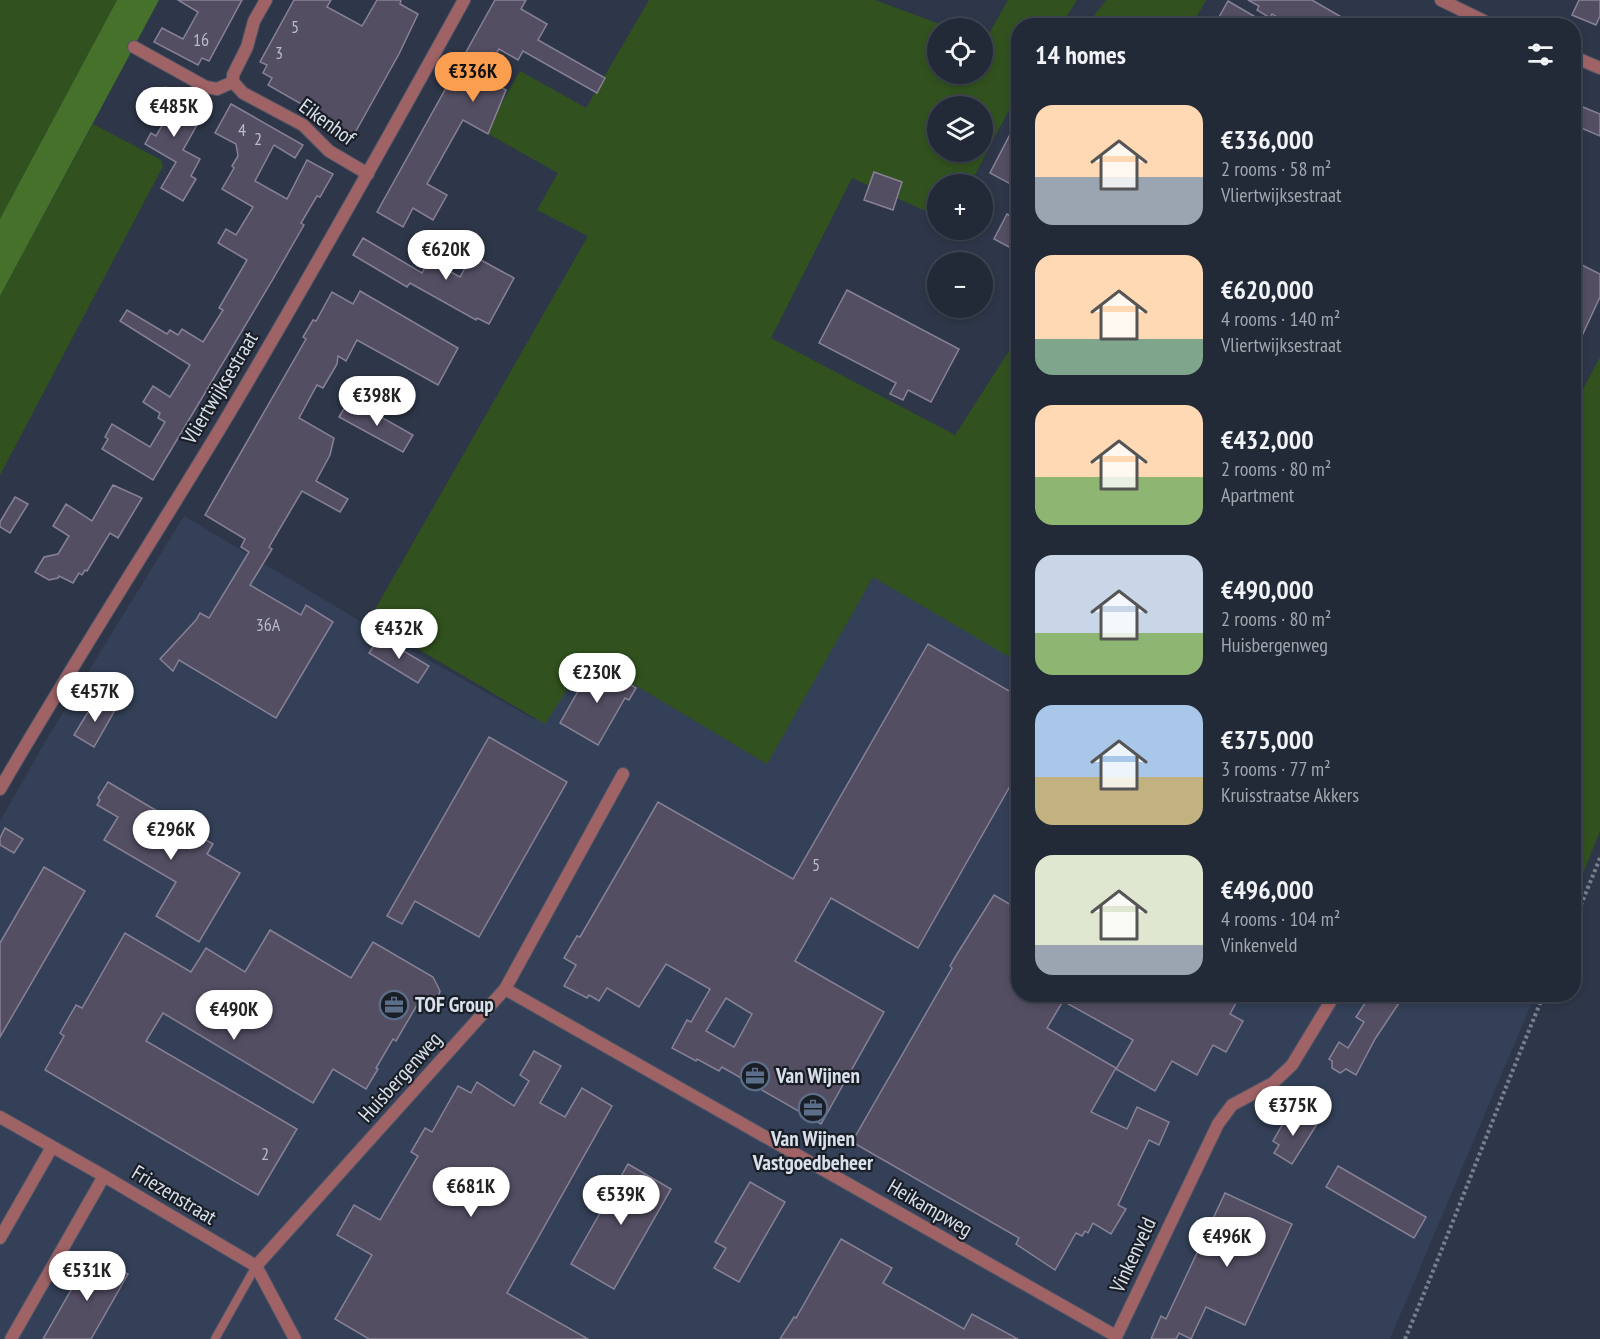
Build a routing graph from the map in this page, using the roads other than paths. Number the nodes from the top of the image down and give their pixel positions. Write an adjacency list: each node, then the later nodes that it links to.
1 (266, 0): 8 (street)
2 (464, 0): 9 (street, Vliertwijksestraat)
3 (1441, 0): 4 (street)
4 (1478, 18)
5 (134, 47): 8 (street)
6 (1581, 60): 7 (street)
7 (1600, 68)
8 (233, 82): 9 (street, Eikenhof)
9 (368, 174): 11 (street, Vliertwijksestraat)
10 (623, 774): 12 (street, Huisbergenweg)
11 (0, 789)
12 (505, 989): 18 (street, Huisbergenweg); 19 (street, Heikampweg)
13 (1330, 1002): 19 (street, Vinkenveld)
14 (0, 1117): 15 (street, Friezenstraat)
15 (52, 1147): 16 (street, Friezenstraat); 17 (street)
16 (104, 1176): 18 (street, Friezenstraat); 20 (street)
17 (0, 1238)
18 (256, 1266): 21 (lane); 22 (street)
19 (1116, 1338)
20 (11, 1339)
21 (215, 1339)
22 (295, 1339)

